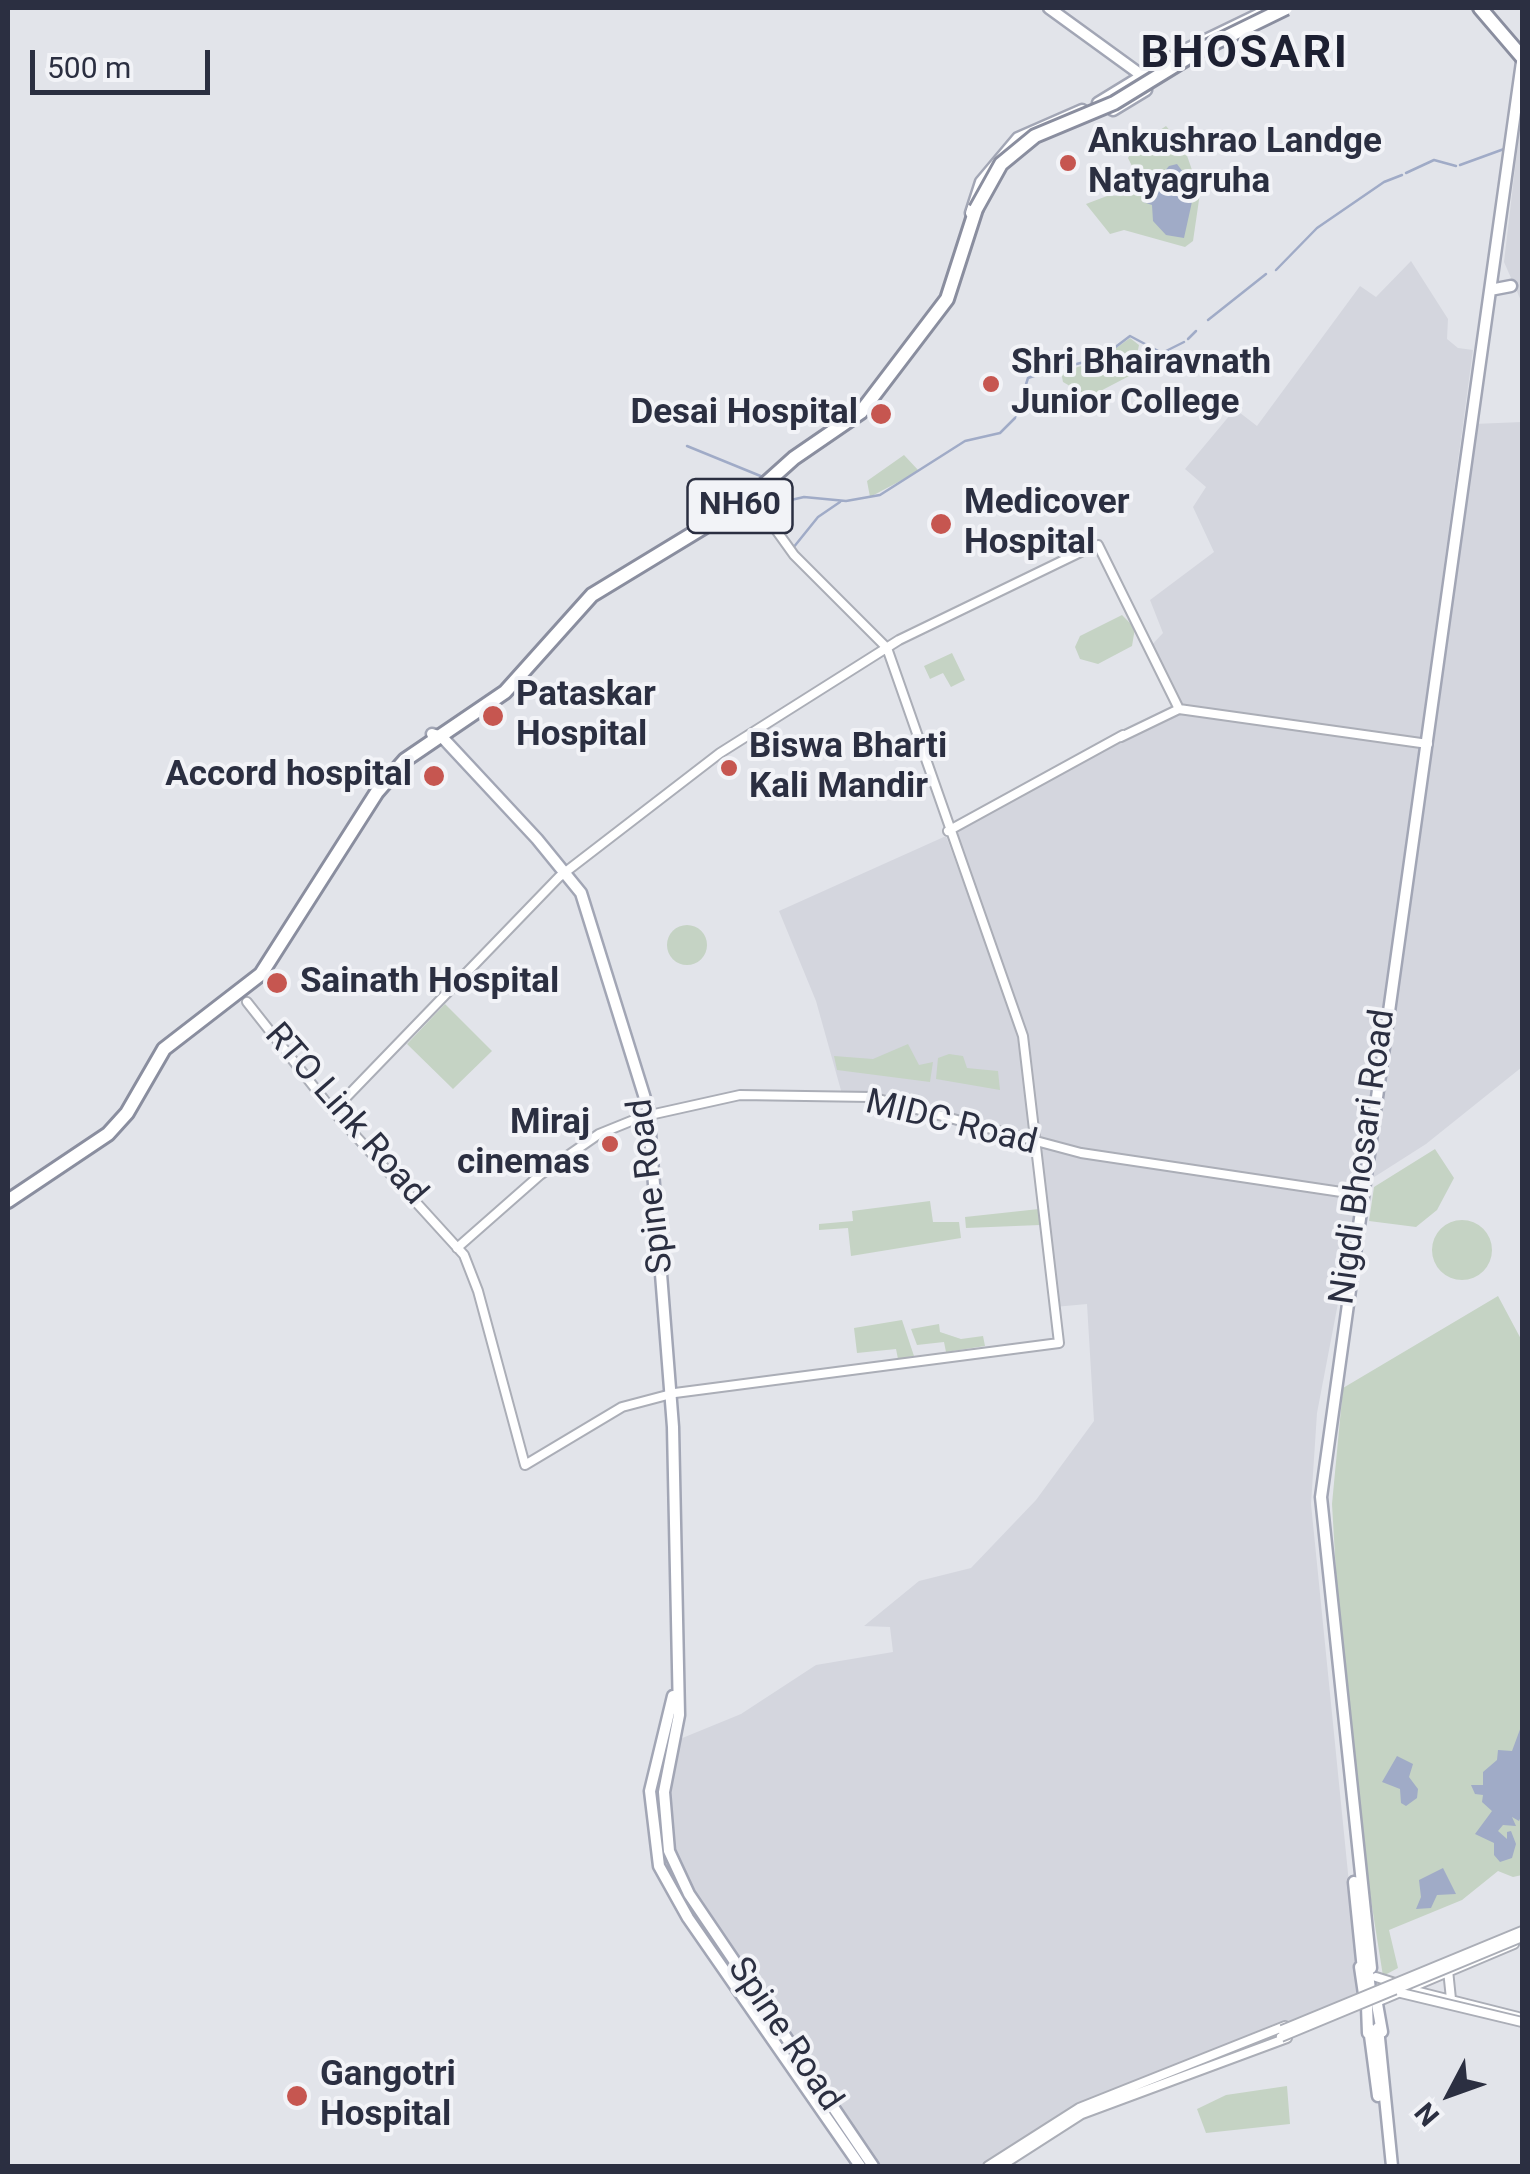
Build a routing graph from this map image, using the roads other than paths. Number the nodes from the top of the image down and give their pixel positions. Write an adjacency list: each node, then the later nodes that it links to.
1 (1049, 8): 7 (main road)
2 (1275, 8): 7 (main road); 10 (highway, NH60, bridge)
3 (1286, 8): 10 (highway, NH60, bridge)
4 (1295, 8): 9 (main road)
5 (1483, 8): 6 (highway)
6 (1522, 56): 11 (main road)
7 (1144, 76): 9 (main road)
8 (1522, 96): 11 (main road)
9 (1073, 120): 10 (main road)
10 (973, 213): 15 (highway, NH60)
11 (1502, 222): 13 (main road, Nigdi Bhosari Road); 14 (main road, Nigdi Bhosari Road)
12 (1510, 286): 13 (main road)
13 (1490, 290): 14 (main road, Nigdi Bhosari Road)
14 (1486, 305): 19 (main road, Nigdi Bhosari Road)
15 (751, 495): 16 (main road); 18 (highway, NH60)
16 (886, 649): 17 (main road); 20 (main road); 21 (main road)
17 (1179, 707): 19 (main road); 20 (main road)
18 (433, 735): 21 (main road, Spine Road); 22 (highway, NH60); 29 (highway, NH60)
19 (1426, 742): 28 (main road, Nigdi Bhosari Road)
20 (949, 831): 25 (main road)
21 (563, 877): 23 (main road); 24 (main road, Spine Road)
22 (244, 998): 23 (main road, RTO Link Road); 29 (highway, NH60)
23 (335, 1111): 30 (main road, RTO Link Road)
24 (647, 1118): 25 (main road, MIDC Road); 30 (main road, MIDC Road); 31 (main road, Spine Road)
25 (1035, 1146): 26 (main road, MIDC Road); 31 (main road)
26 (1052, 1149): 27 (main road, MIDC Road); 27 (main road, MIDC Road)
27 (1231, 1177): 28 (main road, MIDC Road)
28 (1362, 1193): 33 (main road, Nigdi Bhosari Road)
29 (8, 1200)
30 (459, 1248): 31 (main road, RTO Link Road)
31 (671, 1392): 32 (main road, Spine Road)
32 (674, 1600): 45 (main road, Spine Road); 47 (main road, Spine Road)
33 (1359, 1886): 36 (main road); 39 (main road)
34 (1522, 1934): 35 (main road); 37 (main road); 38 (main road, bridge); 43 (main road, bridge)
35 (1445, 1962): 37 (main road); 38 (main road)
36 (1370, 1972): 38 (main road); 39 (main road)
37 (1450, 1972): 38 (main road); 40 (main road)
38 (1399, 1988): 39 (main road); 40 (main road); 41 (main road, bridge); 43 (main road, bridge)
39 (1371, 1998): 43 (main road); 44 (main road)
40 (1446, 1998): 41 (main road)
41 (1522, 2021)
42 (1373, 2028): 44 (main road)
43 (1280, 2034): 48 (main road); 49 (main road)
44 (1382, 2089): 50 (main road)
45 (826, 2120): 46 (main road, Spine Road); 46 (main road)
46 (857, 2166)
47 (873, 2166)
48 (988, 2166)
49 (1001, 2166)
50 (1389, 2166)

